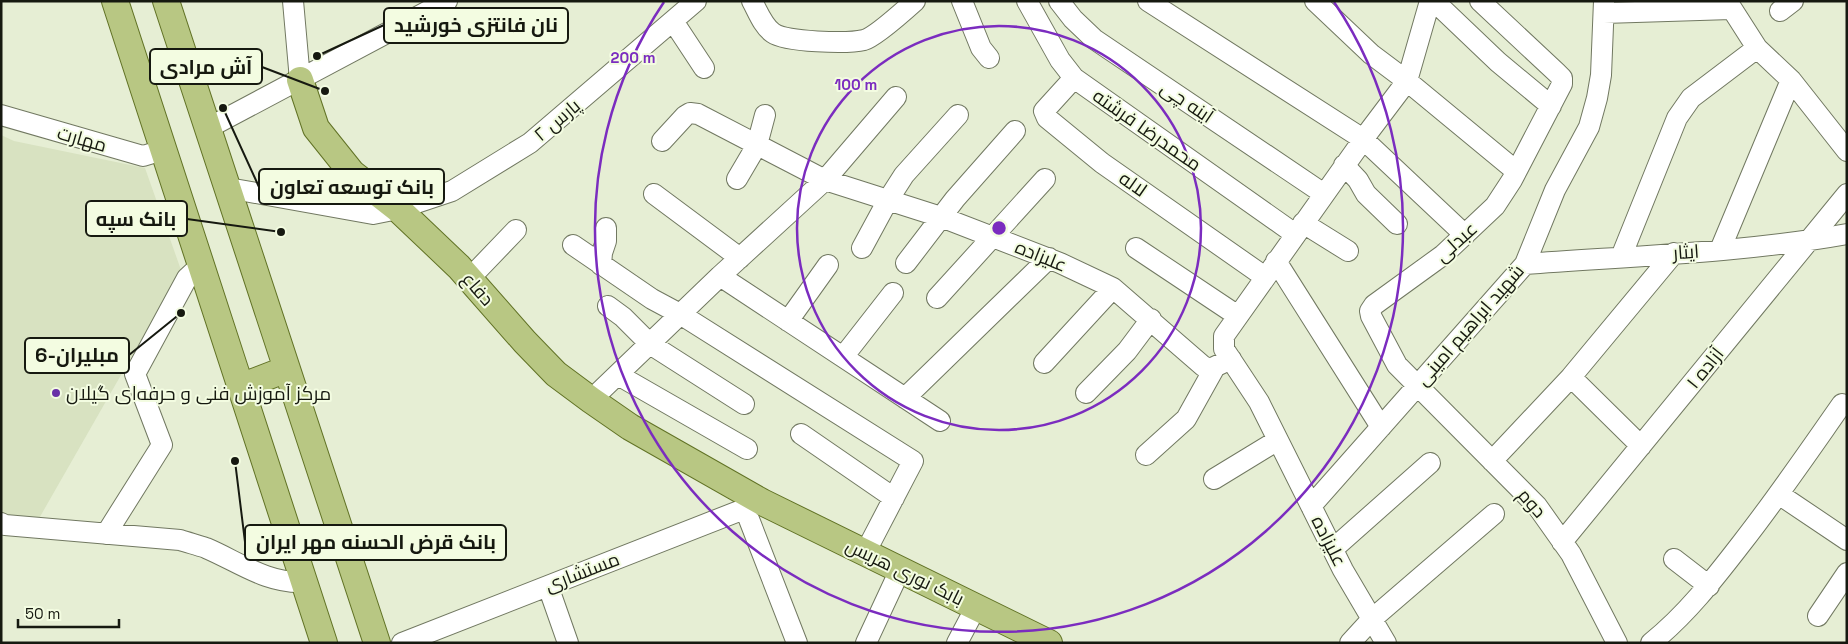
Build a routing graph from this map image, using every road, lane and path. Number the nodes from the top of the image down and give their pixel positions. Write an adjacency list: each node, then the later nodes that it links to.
1 (114, 1): 36 (main road)
2 (166, 1): 31 (main road)
3 (293, 1): 23 (street, دفاع)
4 (447, 1): 23 (street)
5 (696, 1): 18 (street, پارس ۲)
6 (752, 1): 7 (street)
7 (915, 1)
8 (962, 1): 20 (street)
9 (1059, 1): 46 (street, آینه چی)
10 (1148, 1): 33 (street)
11 (1316, 1): 25 (street)
12 (1430, 1): 25 (street)
13 (1434, 1): 27 (street)
14 (1480, 1): 27 (street, عبدلی)
15 (1032, 3): 22 (street, محمدرضا فرشته)
16 (1729, 5): 17 (street); 19 (street)
17 (1604, 7): 69 (street, شهید ابراهیم امینی)
18 (674, 21): 21 (street); 49 (street, پارس ۲)
19 (1757, 48): 24 (street); 65 (street)
20 (989, 58)
21 (704, 68)
22 (1074, 78): 53 (street, محمدرضا فرشته); 73 (street, لاله)
23 (300, 80): 31 (street); 49 (main road, دفاع)
24 (1792, 80): 37 (street); 62 (street)
25 (1406, 81): 33 (street); 40 (street)
26 (896, 97): 43 (street)
27 (1551, 106): 40 (street, عبدلی)
28 (1, 115): 36 (street, مهارت)
29 (765, 115): 35 (street)
30 (958, 115): 48 (street)
31 (208, 128): 44 (main road)
32 (1015, 131): 50 (street)
33 (1363, 139): 39 (street); 56 (street)
34 (662, 141): 35 (street, علیزاده)
35 (757, 146): 42 (street); 43 (street, علیزاده)
36 (163, 150): 70 (main road)
37 (1847, 151)
38 (791, 163): 43 (street, علیزاده)
39 (1344, 165): 46 (street); 51 (street)
40 (1516, 171): 56 (street, عبدلی)
41 (1045, 178): 57 (street)
42 (737, 179)
43 (825, 180): 48 (street, علیزاده); 66 (street)
44 (228, 188): 49 (street, پارس ۲); 88 (main road)
45 (654, 194): 66 (street)
46 (1324, 194): 53 (street)
47 (1847, 194): 58 (street, آزاده ۱)
48 (888, 200): 50 (street, علیزاده); 60 (street)
49 (398, 209): 75 (main road, دفاع)
50 (941, 218): 57 (street, علیزاده); 68 (street)
51 (1397, 224)
52 (606, 228): 71 (street)
53 (1299, 229): 63 (street, محمدرضا فرشته); 73 (street)
54 (516, 230): 75 (street)
55 (1847, 234): 58 (street, ایثار)
56 (1465, 235): 91 (street, عبدلی)
57 (993, 237): 67 (street, علیزاده); 78 (street)
58 (1809, 241): 62 (street, ایثار); 102 (street, آزاده ۱)
59 (573, 245): 71 (street)
60 (862, 248)
61 (1136, 248): 81 (street)
62 (1720, 250): 64 (street, ایثار)
63 (1348, 251)
64 (1674, 253): 65 (street, ایثار); 90 (street)
65 (1620, 257): 69 (street, ایثار)
66 (740, 258): 74 (street)
67 (1049, 258): 76 (street, علیزاده); 94 (street)
68 (906, 263)
69 (1525, 264): 91 (street, شهید ابراهیم امینی)
70 (201, 265): 92 (main road); 114 (street)
71 (601, 265): 80 (street)
72 (828, 265): 83 (street)
73 (1271, 269): 81 (street); 99 (street)
74 (720, 276): 80 (street); 83 (street)
75 (469, 279): 95 (main road, دفاع)
76 (1113, 288): 82 (street, علیزاده); 87 (street)
77 (893, 293): 85 (street)
78 (937, 298)
79 (608, 306): 84 (street)
80 (680, 314): 84 (street); 109 (street)
81 (1238, 316): 86 (street)
82 (1151, 319): 86 (street, علیزاده); 93 (street)
83 (788, 321): 85 (street)
84 (650, 344): 89 (street); 96 (street)
85 (843, 357): 94 (street)
86 (1224, 358): 101 (street, علیزاده); 104 (street)
87 (1044, 363)
88 (287, 369): 92 (main road); 130 (main road)
89 (618, 375): 95 (street); 103 (street)
90 (1571, 377): 102 (street); 105 (street)
91 (1417, 386): 99 (street, شهید ابراهیم امینی); 105 (street, دوم)
92 (240, 387): 122 (main road)
93 (1086, 393)
94 (906, 398): 98 (street)
95 (591, 400): 110 (main road, دفاع)
96 (744, 404)
97 (1842, 404): 108 (street)
98 (940, 420)
99 (1381, 427): 111 (street, شهید ابراهیم امینی)
100 (801, 434): 109 (street)
101 (1278, 440): 107 (street); 111 (street, علیزاده)
102 (1641, 446): 116 (street, آزاده ۱)
103 (747, 449)
104 (1146, 455)
105 (1492, 461): 116 (street, دوم)
106 (1430, 464): 117 (street)
107 (1214, 479)
108 (1780, 495): 115 (street); 124 (street)
109 (894, 498): 118 (street)
110 (753, 505): 118 (main road, بابک نوری هریس); 123 (street, مستشاری); 133 (street)
111 (1311, 506): 117 (street, علیزاده)
112 (1494, 514): 127 (street)
113 (1, 523): 114 (street)
114 (106, 534): 122 (street)
115 (1847, 540)
116 (1562, 542): 139 (street, دوم)
117 (1333, 549): 127 (street, علیزاده)
118 (865, 552): 120 (main road, بابک نوری هریس)
119 (1674, 559): 124 (street)
120 (900, 570): 125 (main road, بابک نوری هریس); 134 (street)
121 (1847, 573): 126 (street)
122 (304, 582): 129 (main road)
123 (548, 586): 131 (street, مستشاری); 132 (street)
124 (1709, 586): 128 (street)
125 (976, 607): 135 (street); 136 (main road, بابک نوری هریس)
126 (1818, 616)
127 (1372, 619): 137 (street); 138 (street, علیزاده)
128 (1665, 639)
129 (324, 643)
130 (377, 643)
131 (402, 643)
132 (568, 643)
133 (797, 643)
134 (866, 643)
135 (957, 643)
136 (1049, 643)
137 (1350, 643)
138 (1386, 643)
139 (1617, 643)

